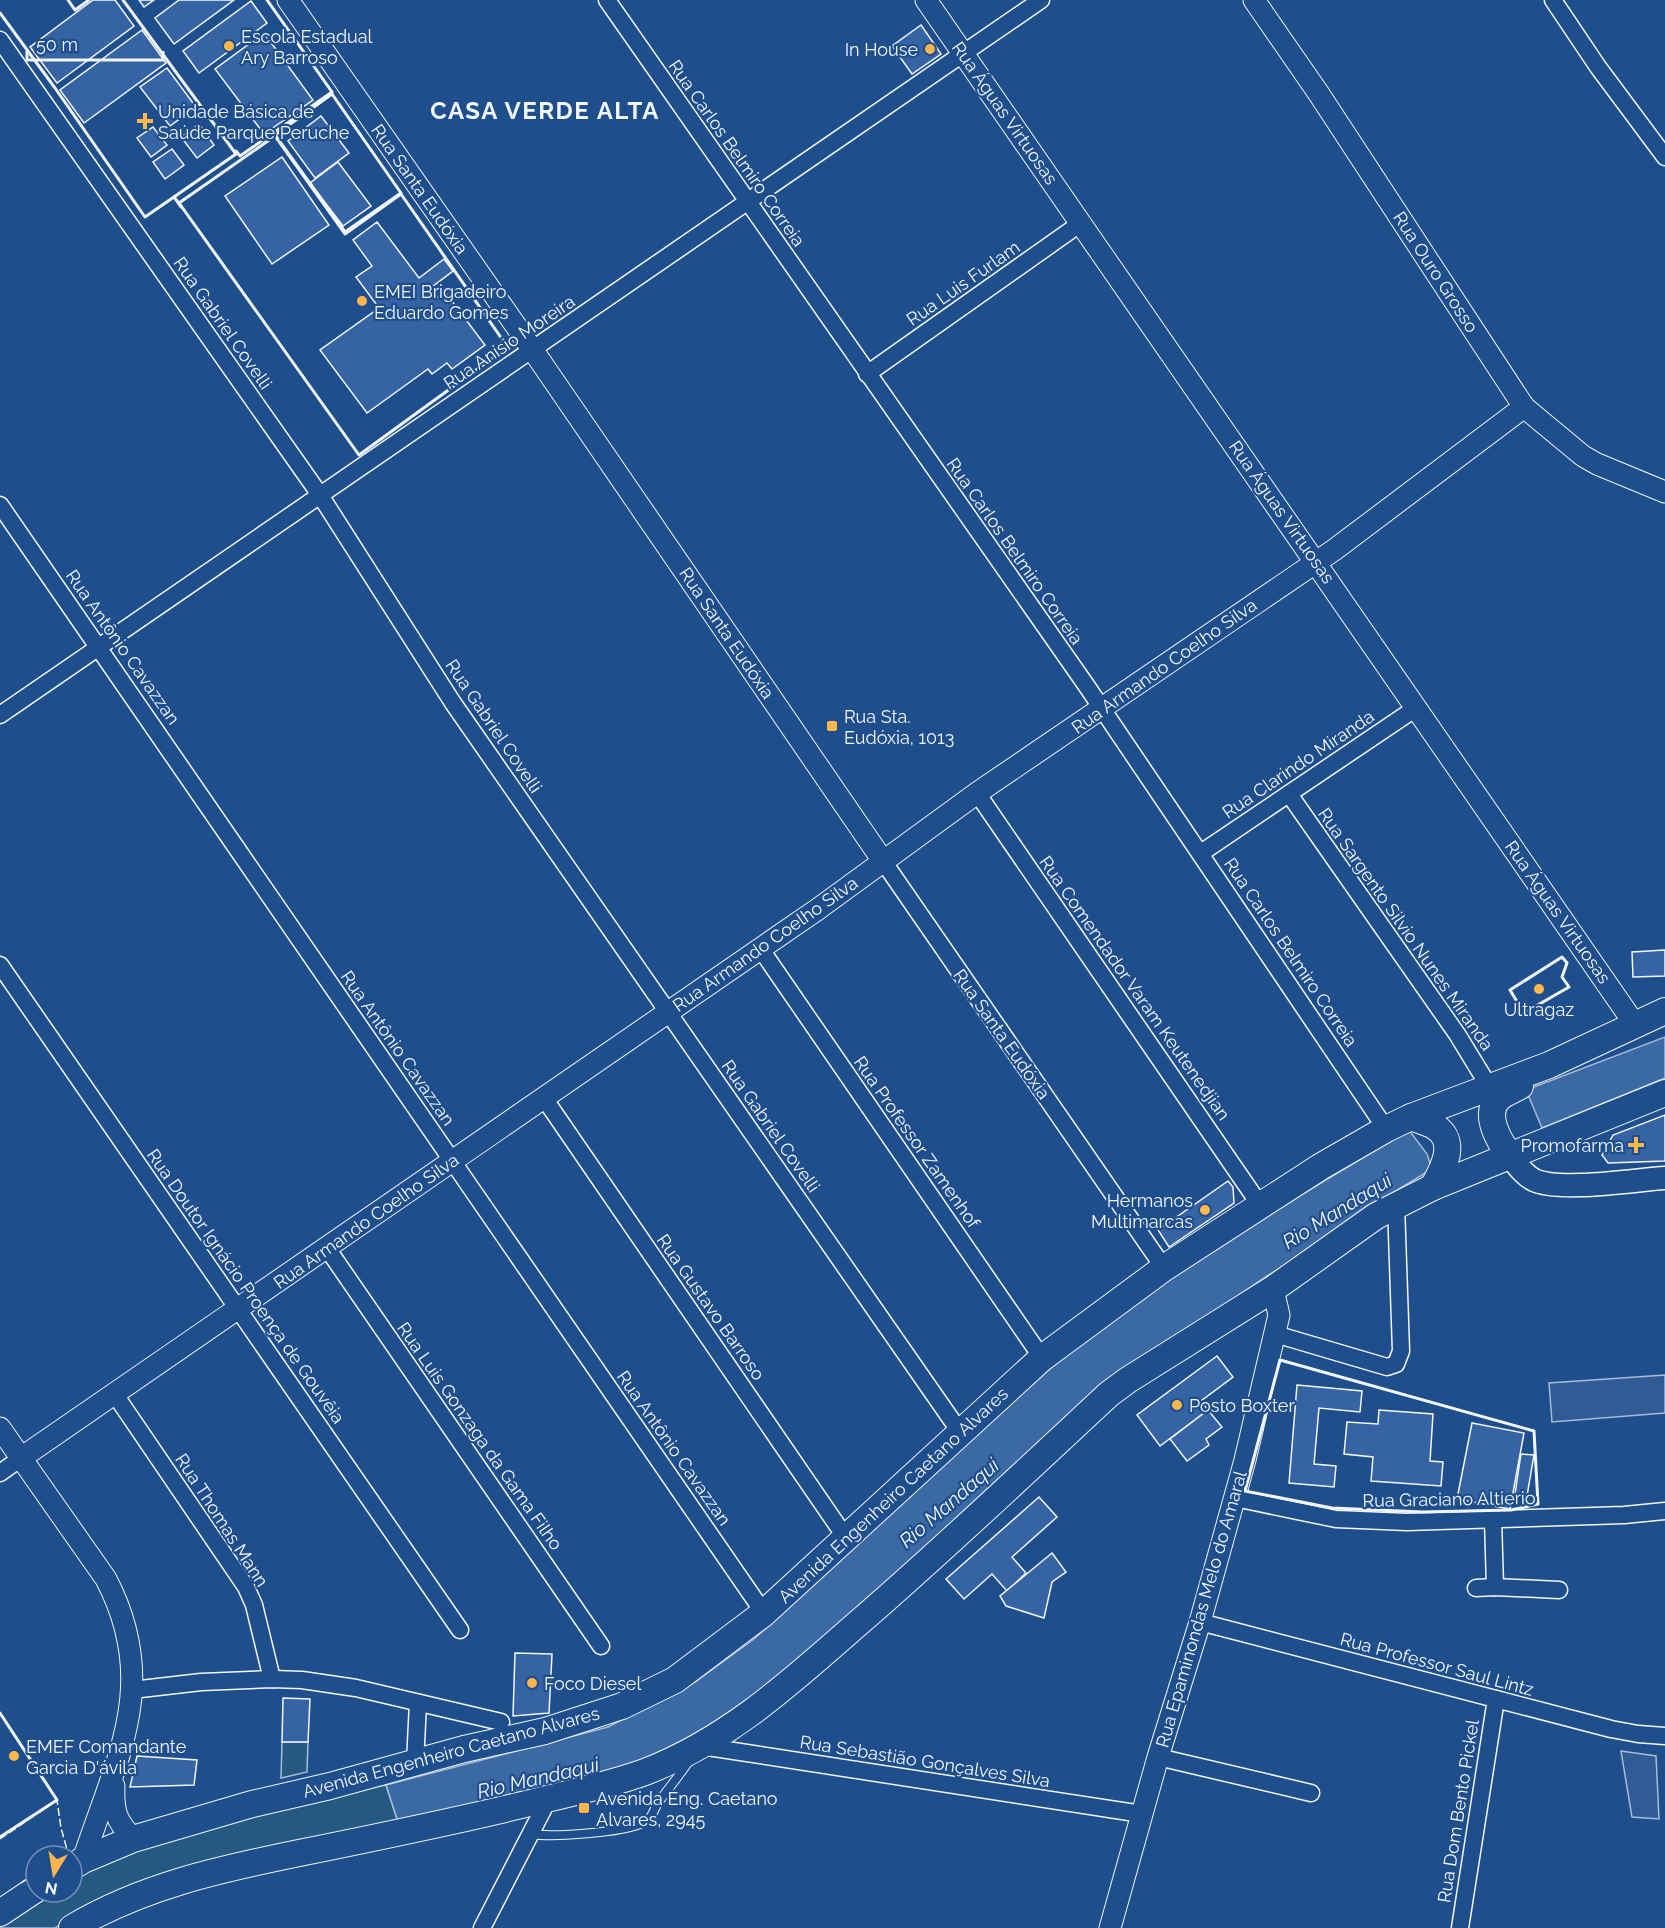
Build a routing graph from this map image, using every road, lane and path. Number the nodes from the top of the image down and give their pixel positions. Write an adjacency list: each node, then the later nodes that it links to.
1 (288, 0): 12 (street, Rua Santa Eudóxia)
2 (607, 0): 10 (street, Rua Carlos Belmiro Correia)
3 (926, 0): 8 (street, Rua Águas Virtuosas)
4 (1041, 0): 8 (street, Rua Anísio Moreira)
5 (1254, 0): 14 (street, Rua Ouro Grosso)
6 (1553, 0): 9 (street)
7 (0, 40): 16 (street, Rua Gabriel Covelli)
8 (963, 53): 10 (street, Rua Anísio Moreira); 11 (street, Rua Águas Virtuosas)
9 (1665, 158)
10 (747, 202): 12 (street, Rua Anísio Moreira); 13 (street, Rua Carlos Belmiro Correia)
11 (1081, 223): 13 (street, Rua Luis Furlam); 18 (street, Rua Águas Virtuosas)
12 (532, 349): 16 (street, Rua Anísio Moreira); 26 (street, Rua Santa Eudóxia)
13 (867, 374): 20 (street, Rua Carlos Belmiro Correia)
14 (1524, 407): 15 (street, Rua Ouro Grosso); 18 (street, Rua Armando Coelho Silva)
15 (1665, 492)
16 (320, 495): 19 (street, Rua Anísio Moreira); 29 (street, Rua Gabriel Covelli)
17 (0, 505): 19 (street, Rua Antônio Cavazzan)
18 (1316, 561): 20 (street, Rua Armando Coelho Silva); 21 (street, Rua Águas Virtuosas)
19 (99, 647): 22 (street, Rua Anísio Moreira); 39 (street, Rua Antônio Cavazzan)
20 (1101, 708): 23 (street, Rua Armando Coelho Silva); 25 (street, Rua Carlos Belmiro Correia)
21 (1416, 708): 24 (street, Rua Clarindo Miranda); 31 (street, Rua Águas Virtuosas)
22 (0, 715)
23 (977, 793): 26 (street, Rua Armando Coelho Silva); 42 (street, Rua Comendador Varam Keutenedjian)
24 (1289, 794): 25 (street, Rua Clarindo Miranda); 33 (street, Rua Sargento Silvio Nunes Miranda)
25 (1201, 853): 37 (street, Rua Carlos Belmiro Correia)
26 (883, 861): 27 (street, Rua Armando Coelho Silva); 45 (street, Rua Santa Eudóxia)
27 (760, 948): 29 (street, Rua Armando Coelho Silva); 49 (street, Rua Professor Zamenhof)
28 (0, 965): 47 (street, Rua Doutor Ignácio Proença de Gouvêia)
29 (668, 1011): 35 (street, Rua Armando Coelho Silva); 52 (street, Rua Gabriel Covelli)
30 (1665, 1011): 31 (main road, Avenida Engenheiro Caetano Alvares)
31 (1636, 1026): 32 (main road, Avenida Engenheiro Caetano Alvares)
32 (1549, 1065): 33 (main road, Avenida Engenheiro Caetano Alvares); 38 (main road)
33 (1490, 1088): 36 (main road, Avenida Engenheiro Caetano Alvares)
34 (1665, 1093): 38 (main road)
35 (544, 1098): 39 (street, Rua Armando Coelho Silva); 58 (street, Rua Gustavo Barroso)
36 (1411, 1117): 37 (main road, Avenida Engenheiro Caetano Alvares); 41 (main road)
37 (1386, 1129): 42 (main road, Avenida Engenheiro Caetano Alvares)
38 (1510, 1156): 40 (main road); 41 (main road)
39 (452, 1160): 44 (street, Rua Armando Coelho Silva); 62 (street, Rua Antônio Cavazzan)
40 (1665, 1178)
41 (1433, 1187): 43 (main road)
42 (1260, 1205): 45 (main road, Avenida Engenheiro Caetano Alvares)
43 (1396, 1205): 46 (main road); 48 (street)
44 (327, 1248): 47 (street, Rua Armando Coelho Silva); 65 (street, Rua Luis Gonzaga da Gama Filho)
45 (1164, 1268): 49 (main road, Avenida Engenheiro Caetano Alvares)
46 (1273, 1289): 48 (street, Rua Epaminondas Melo do Amaral); 72 (main road)
47 (238, 1310): 50 (street, Rua Armando Coelho Silva); 64 (street, Rua Doutor Ignácio Proença de Gouvêia)
48 (1275, 1334): 55 (street, Rua Epaminondas Melo do Amaral)
49 (1042, 1358): 52 (main road, Avenida Engenheiro Caetano Alvares)
50 (114, 1393): 53 (street, Rua Armando Coelho Silva); 66 (street, Rua Thomas Mann)
51 (0, 1428): 53 (street)
52 (960, 1432): 58 (main road, Avenida Engenheiro Caetano Alvares)
53 (21, 1458): 54 (street, Rua Armando Coelho Silva); 67 (street)
54 (0, 1473)
55 (1235, 1498): 57 (street, Rua Graciano Altierio); 63 (street, Rua Epaminondas Melo do Amaral)
56 (1665, 1510): 57 (street, Rua Graciano Altierio)
57 (1493, 1518): 59 (street)
58 (846, 1538): 62 (main road, Avenida Engenheiro Caetano Alvares)
59 (1495, 1587): 60 (street); 61 (street)
60 (1476, 1588)
61 (1559, 1590)
62 (764, 1613): 74 (main road, Avenida Engenheiro Caetano Alvares)
63 (1200, 1622): 68 (street, Rua Professor Saul Lintz); 73 (street, Rua Epaminondas Melo do Amaral)
64 (460, 1630)
65 (601, 1646)
66 (272, 1679): 67 (street); 69 (street)
67 (132, 1690): 75 (street)
68 (1496, 1699): 71 (street, Rua Professor Saul Lintz); 88 (street, Rua Dom Bento Pickel)
69 (418, 1703): 70 (street); 74 (street)
70 (501, 1722)
71 (1665, 1736)
72 (700, 1746): 77 (main road); 78 (street, Rua Sebastião Gonçalves Silva); 79 (lane)
73 (1158, 1757): 76 (street); 78 (street, Rua Epaminondas Melo do Amaral)
74 (415, 1763): 80 (main road, Avenida Engenheiro Caetano Alvares)
75 (114, 1777): 80 (street); 81 (street)
76 (1311, 1793)
77 (549, 1798): 79 (street); 85 (main road)
78 (1142, 1814): 87 (street, Rua Epaminondas Melo do Amaral)
79 (531, 1834): 86 (street)
80 (134, 1839): 82 (main road, Avenida Engenheiro Caetano Alvares)
81 (84, 1850)
82 (84, 1861)
83 (24, 1897): 84 (main road)
84 (0, 1913)
85 (72, 1928)
86 (482, 1928)
87 (1110, 1928)
88 (1460, 1928)

